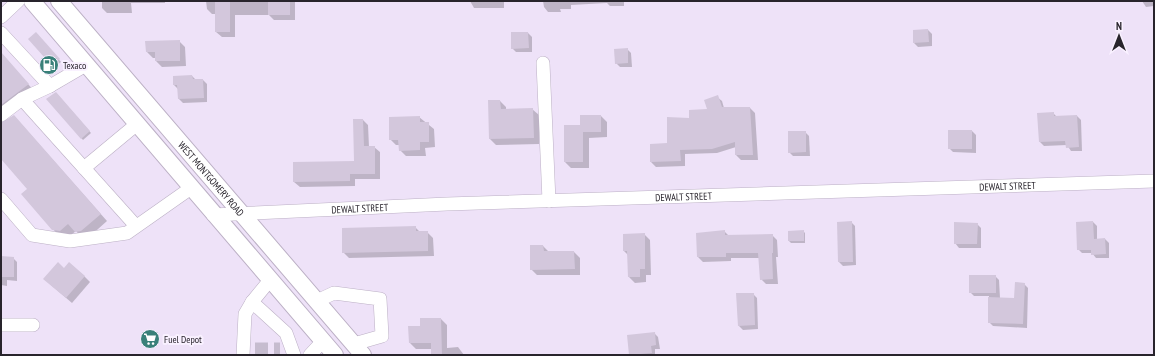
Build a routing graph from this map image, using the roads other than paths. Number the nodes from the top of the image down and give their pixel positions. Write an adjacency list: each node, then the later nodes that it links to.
1 (18, 1): 4 (street)
2 (32, 1): 7 (main road)
3 (59, 1): 17 (main road, WEST MONTGOMERY ROAD)
4 (1, 17)
5 (1, 33): 8 (street)
6 (543, 63): 16 (street)
7 (86, 65): 8 (street); 11 (main road)
8 (50, 86): 9 (street)
9 (22, 99): 10 (street); 12 (street)
10 (1, 115)
11 (137, 124): 12 (street); 14 (main road)
12 (84, 168): 19 (street)
13 (1154, 180): 16 (street, DEWALT STREET)
14 (191, 188): 18 (main road); 19 (street)
15 (1, 199): 19 (street)
16 (549, 201): 17 (street, DEWALT STREET)
17 (241, 213): 18 (street, DEWALT STREET); 21 (main road, WEST MONTGOMERY ROAD)
18 (213, 215): 20 (main road)
19 (136, 226)
20 (270, 280): 22 (street); 25 (main road)
21 (317, 301): 26 (main road, WEST MONTGOMERY ROAD); 26 (street)
22 (252, 302): 27 (street); 28 (street)
23 (1, 325): 24 (street)
24 (33, 326)
25 (322, 341): 29 (street); 30 (main road)
26 (359, 349)
27 (247, 351)
28 (288, 351)
29 (310, 355)
30 (334, 355)

